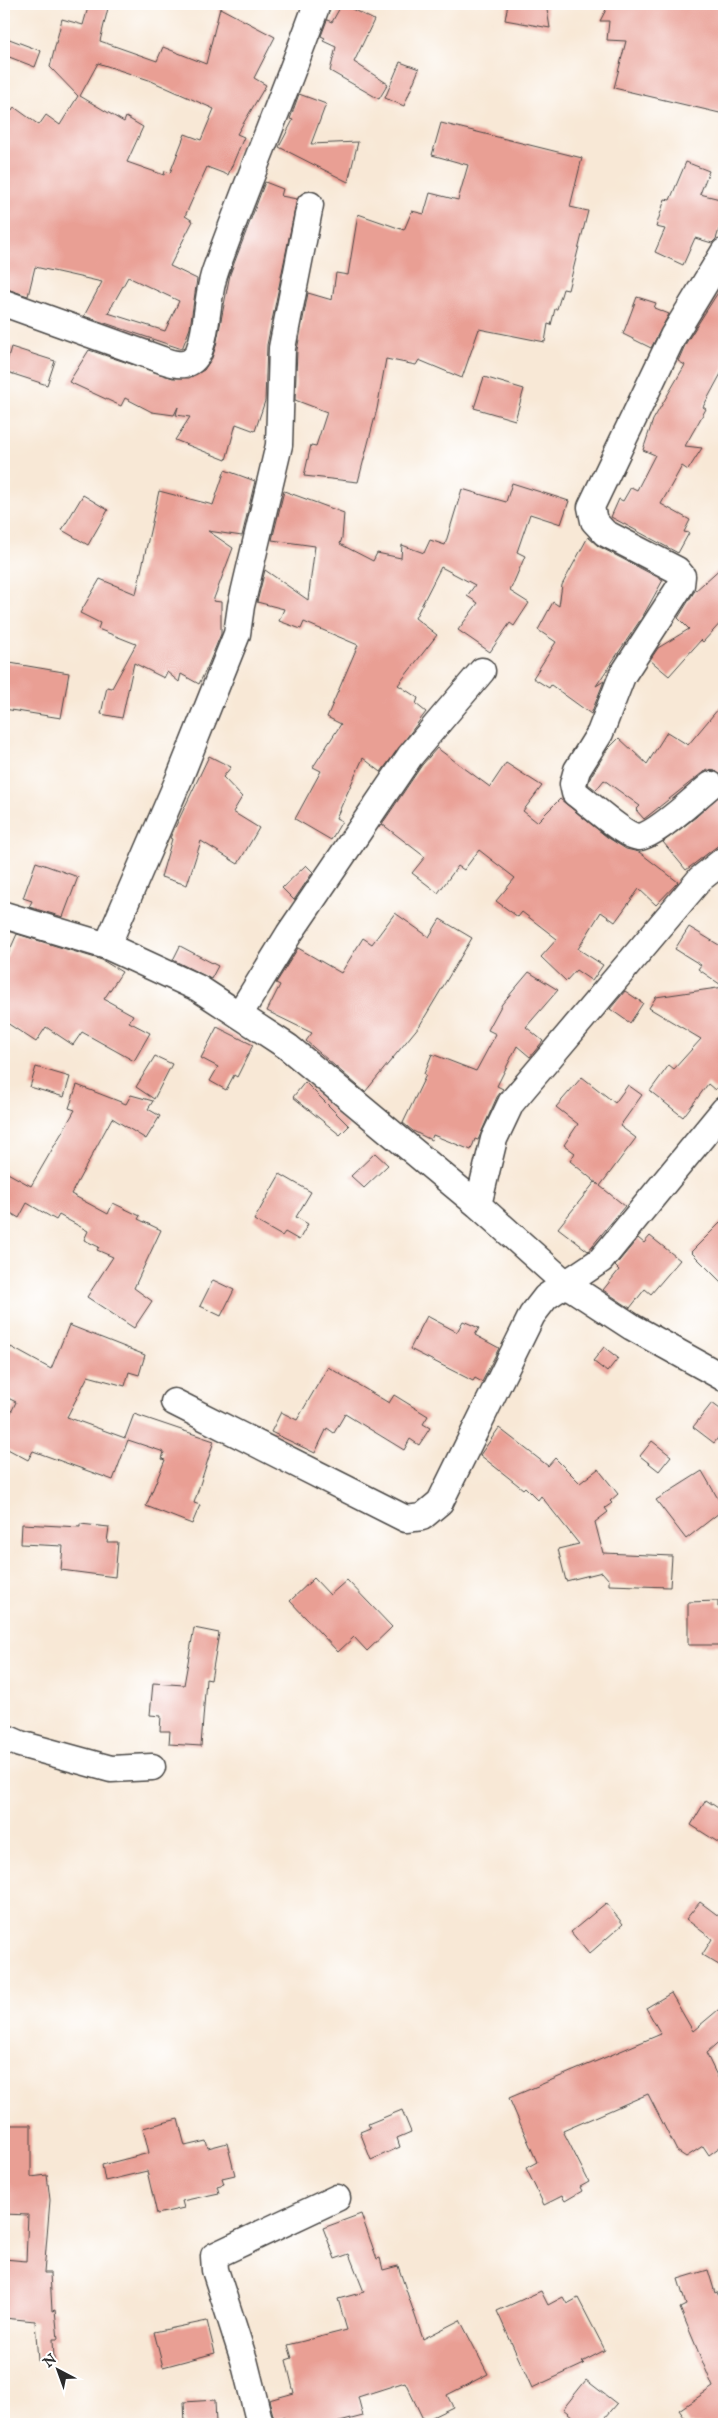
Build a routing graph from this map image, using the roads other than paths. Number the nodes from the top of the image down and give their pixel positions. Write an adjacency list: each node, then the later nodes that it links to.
1 (317, 4): 4 (street)
2 (310, 205): 9 (street)
3 (724, 252): 6 (street)
4 (4, 303)
5 (482, 671): 10 (street)
6 (712, 784)
7 (724, 860): 12 (street)
8 (4, 915): 9 (street)
9 (107, 946): 10 (street)
10 (239, 1015): 12 (street)
11 (724, 1110): 13 (street)
12 (478, 1205): 13 (street)
13 (566, 1284): 14 (street); 15 (street)
14 (724, 1378)
15 (174, 1402)
16 (4, 1737): 17 (street)
17 (152, 1767)
18 (337, 2198): 19 (street)
19 (260, 2424)

